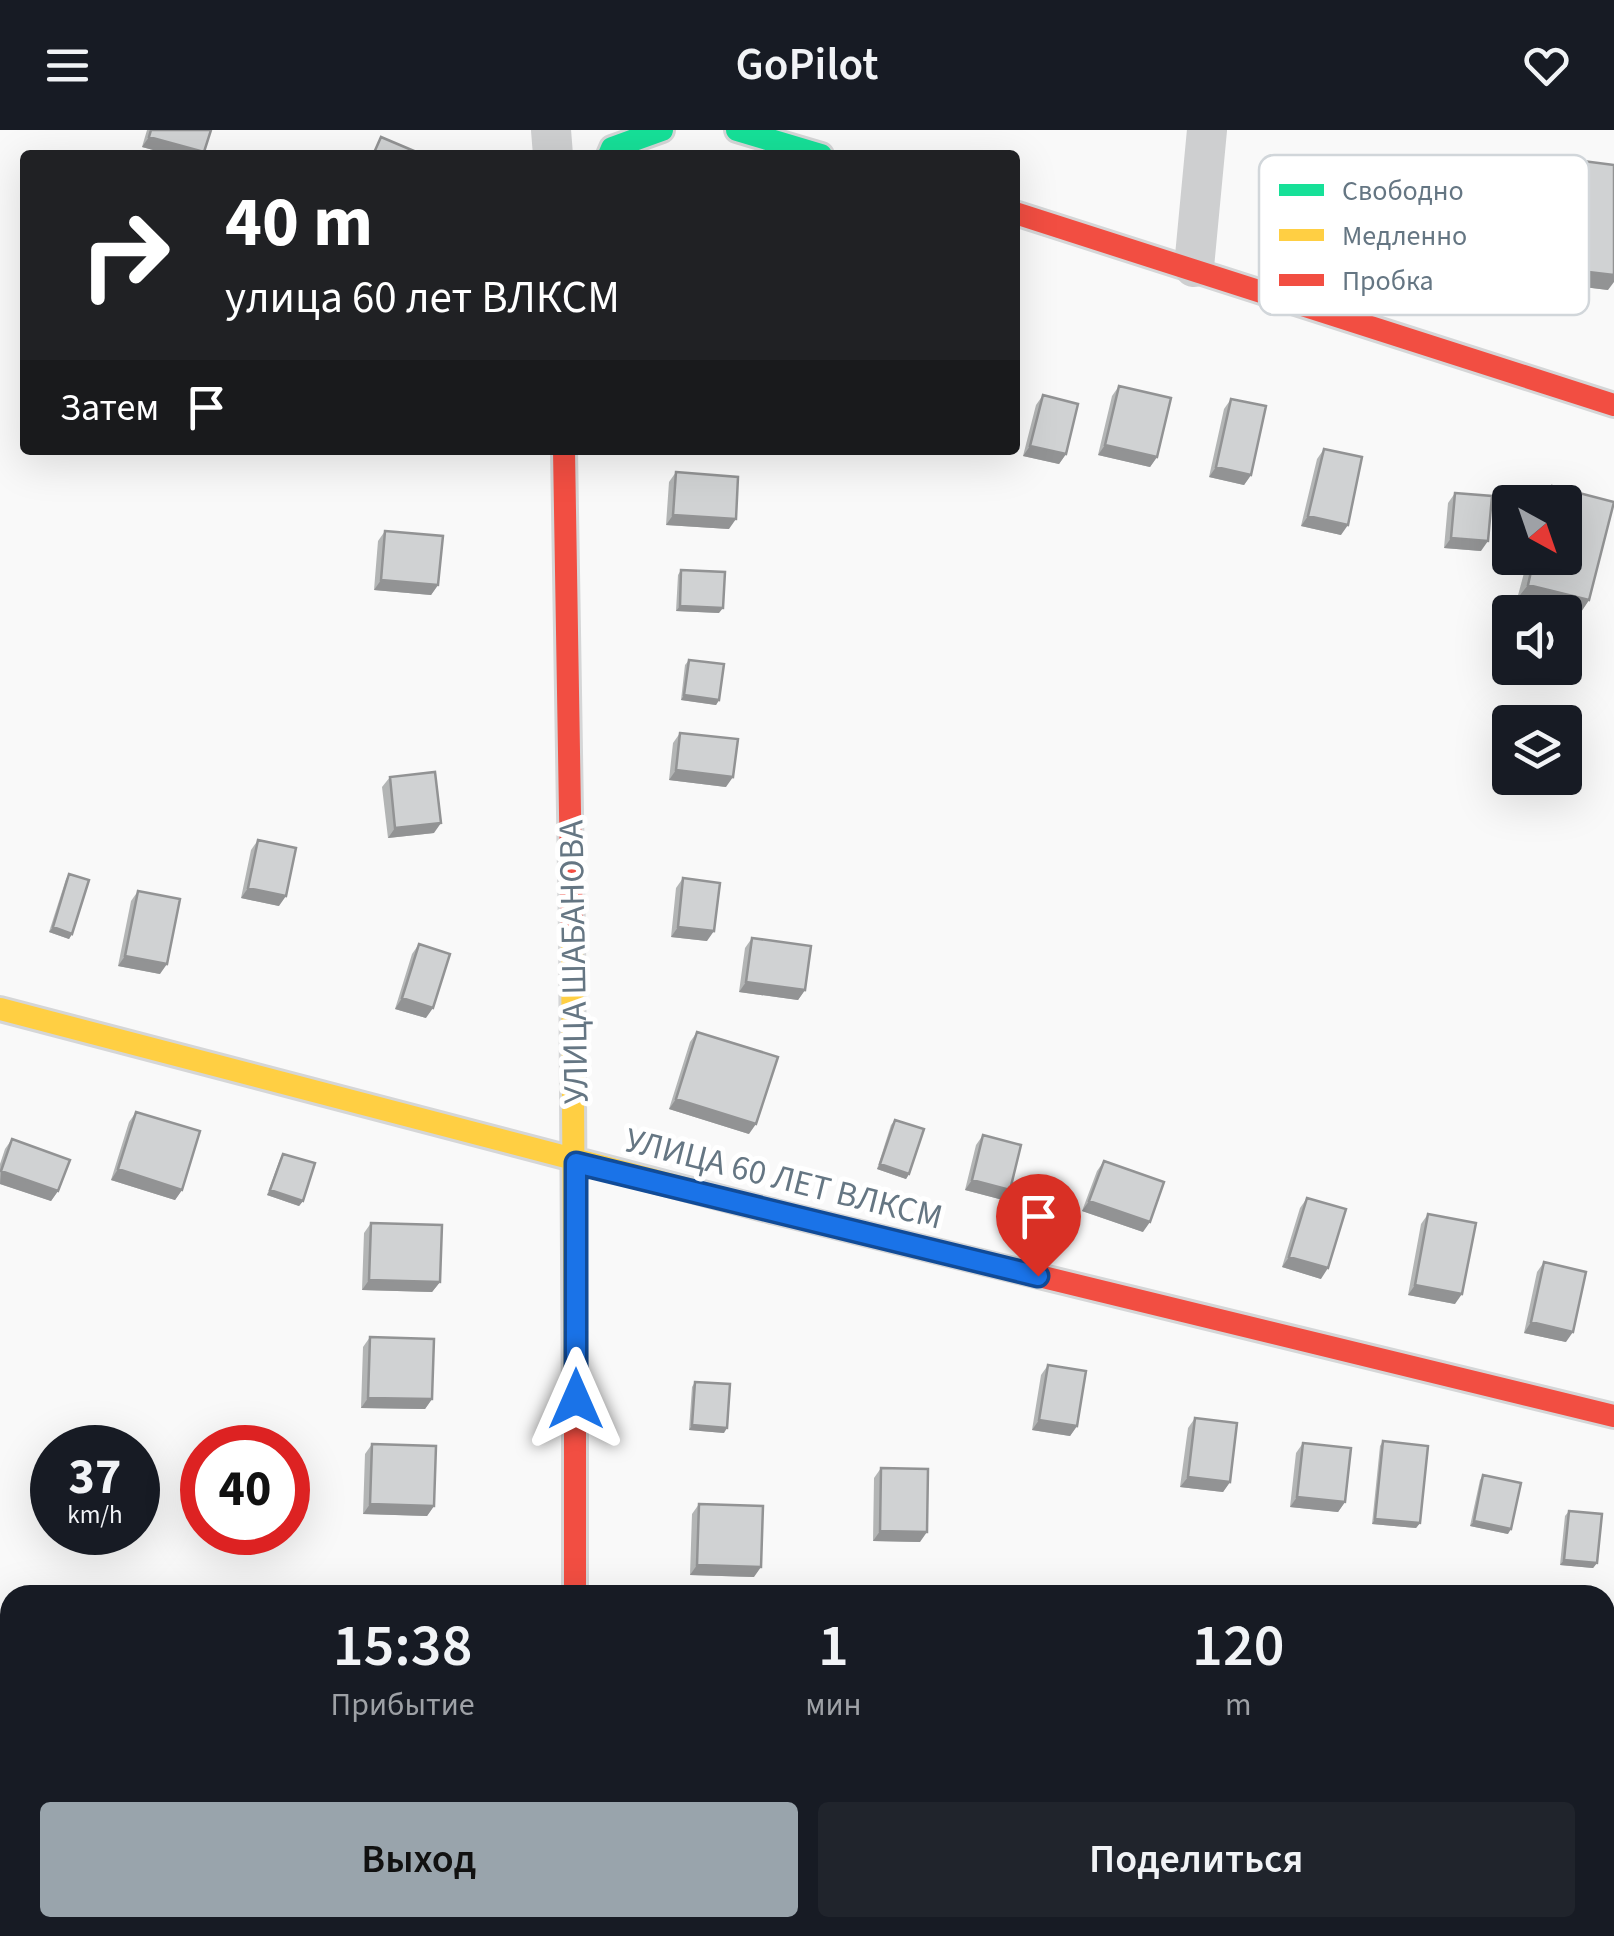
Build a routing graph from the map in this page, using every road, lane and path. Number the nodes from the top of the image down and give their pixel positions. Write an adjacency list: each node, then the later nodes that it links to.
1 (662, 130): 4 (street)
2 (737, 130): 5 (street)
3 (1207, 130): 7 (street)
4 (615, 150)
5 (804, 150)
6 (1020, 215): 7 (street)
7 (1194, 267): 8 (street)
8 (1259, 288)
9 (1340, 315): 10 (street)
10 (1614, 405)
11 (564, 455): 13 (street, УЛИЦА ШАБАНОВА)
12 (0, 1008): 13 (street, УЛИЦА 60 ЛЕТ ВЛКСМ)
13 (576, 1163): 14 (street, УЛИЦА 60 ЛЕТ ВЛКСМ); 15 (street, УЛИЦА ШАБАНОВА)
14 (1614, 1416)
15 (575, 1585)

